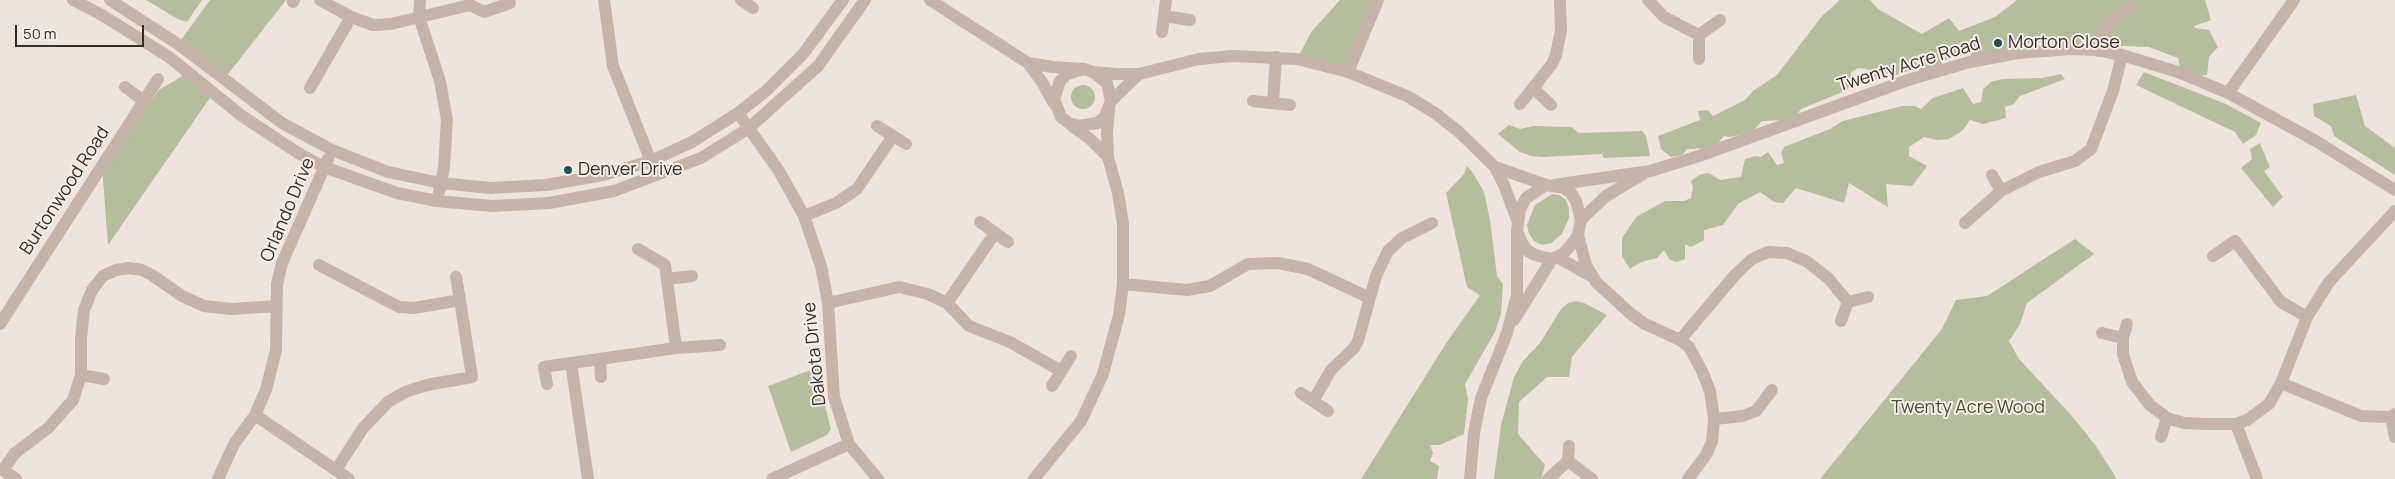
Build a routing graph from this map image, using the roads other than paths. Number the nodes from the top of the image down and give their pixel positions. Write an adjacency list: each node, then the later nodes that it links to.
1 (73, 0): 55 (street)
2 (110, 0): 52 (street)
3 (320, 0): 19 (street)
4 (420, 0): 20 (street)
5 (604, 0): 54 (street)
6 (741, 0): 16 (street)
7 (843, 0): 46 (street)
8 (865, 0): 49 (street)
9 (930, 0): 29 (street)
10 (1166, 0): 18 (street)
11 (1378, 0): 31 (street)
12 (1560, 0): 36 (street)
13 (1648, 0): 24 (street)
14 (2294, 0): 37 (street)
15 (510, 3): 20 (street)
16 (753, 8)
17 (2130, 8): 25 (street)
18 (1164, 16): 21 (street); 23 (street)
19 (351, 17): 20 (street); 35 (street)
20 (419, 18): 60 (street)
21 (1190, 20)
22 (1720, 20): 24 (street)
23 (1162, 32)
24 (1699, 35): 28 (street)
25 (2099, 51): 26 (street, Twenty Acre Road); 57 (street, Twenty Acre Road)
26 (2122, 55): 37 (street, Twenty Acre Road); 63 (street)
27 (1276, 57): 31 (street); 32 (street); 40 (street)
28 (1699, 59)
29 (1028, 63): 30 (street); 45 (street)
30 (1089, 70): 32 (street); 42 (street); 45 (street)
31 (1348, 72): 56 (street)
32 (1139, 74): 42 (street)
33 (158, 79): 38 (street, Burtonwood Road)
34 (125, 87): 38 (street)
35 (310, 88)
36 (1533, 88): 41 (street); 44 (street)
37 (2228, 93): 62 (street, Twenty Acre Road)
38 (144, 101): 93 (street, Burtonwood Road)
39 (1253, 101): 40 (street)
40 (1273, 104): 43 (street)
41 (1520, 104)
42 (1110, 105): 47 (street); 53 (street)
43 (1290, 105)
44 (1551, 105)
45 (1056, 109): 47 (street)
46 (738, 113): 49 (street, Dakota Drive); 54 (street)
47 (1069, 123): 53 (street)
48 (877, 126): 50 (street)
49 (749, 128): 59 (street); 66 (street, Dakota Drive)
50 (893, 136): 51 (street); 66 (street)
51 (906, 144)
52 (332, 150): 55 (street, Orlando Drive); 60 (street)
53 (1108, 157): 83 (street)
54 (651, 161): 59 (street); 60 (street)
55 (324, 167): 64 (street); 90 (street, Orlando Drive)
56 (1495, 168): 61 (street); 71 (street)
57 (1650, 171): 61 (street, Twenty Acre Road); 67 (street, Twenty Acre Road)
58 (1992, 175): 63 (street)
59 (656, 176): 64 (street)
60 (441, 183): 64 (street)
61 (1550, 184): 67 (street); 71 (street)
62 (2395, 190)
63 (2002, 191): 70 (street)
64 (437, 202)
65 (2395, 211): 91 (street)
66 (804, 216): 88 (street, Dakota Drive)
67 (1581, 220): 73 (street)
68 (980, 222): 72 (street)
69 (1432, 223): 85 (street)
70 (1965, 223)
71 (1517, 225): 77 (street); 95 (street)
72 (995, 233): 74 (street); 89 (street)
73 (1578, 235): 77 (street); 80 (street)
74 (1008, 242)
75 (638, 249): 82 (street)
76 (2213, 256): 91 (street)
77 (1554, 258): 80 (street); 95 (street)
78 (319, 265): 86 (street)
79 (692, 276): 82 (street)
80 (1592, 276): 98 (street)
81 (456, 278): 86 (street)
82 (667, 279): 100 (street)
83 (1123, 284): 85 (street); 133 (street)
84 (1868, 297): 87 (street)
85 (1370, 298): 113 (street)
86 (460, 300): 125 (street)
87 (1848, 302): 92 (street); 98 (street)
88 (828, 303): 89 (street); 122 (street, Dakota Drive)
89 (946, 303): 104 (street)
90 (277, 306): 105 (street); 115 (street, Orlando Drive)
91 (2307, 317): 108 (street)
92 (1841, 321)
93 (0, 324)
94 (2127, 324): 97 (street)
95 (1507, 333): 134 (street)
96 (2102, 333): 97 (street)
97 (2123, 338): 117 (street)
98 (1680, 340): 118 (street)
99 (720, 345): 100 (street)
100 (676, 348): 102 (street)
101 (1071, 356): 104 (street)
102 (600, 359): 103 (street); 106 (street)
103 (571, 363): 109 (street); 130 (street)
104 (1061, 371): 110 (street)
105 (81, 375): 107 (street); 126 (street)
106 (601, 377)
107 (104, 380)
108 (2281, 383): 116 (street); 119 (street)
109 (547, 384)
110 (1052, 386)
111 (1772, 390): 118 (street)
112 (1301, 393): 113 (street)
113 (1313, 401): 114 (street)
114 (1328, 410)
115 (254, 415): 125 (street); 128 (street, Orlando Drive)
116 (2393, 415): 121 (street)
117 (2166, 418): 119 (street); 120 (street)
118 (1714, 419): 137 (street)
119 (2236, 424): 138 (street)
120 (2160, 437)
121 (2395, 437)
122 (849, 444): 131 (street); 132 (street, Dakota Drive)
123 (1569, 446): 124 (street)
124 (1568, 461): 135 (street); 136 (street)
125 (336, 470): 129 (street)
126 (1, 472): 127 (street)
127 (16, 479)
128 (218, 479)
129 (349, 479)
130 (588, 479)
131 (772, 479)
132 (878, 479)
133 (1034, 479)
134 (1470, 479)
135 (1548, 479)
136 (1592, 479)
137 (1688, 479)
138 (2257, 479)

